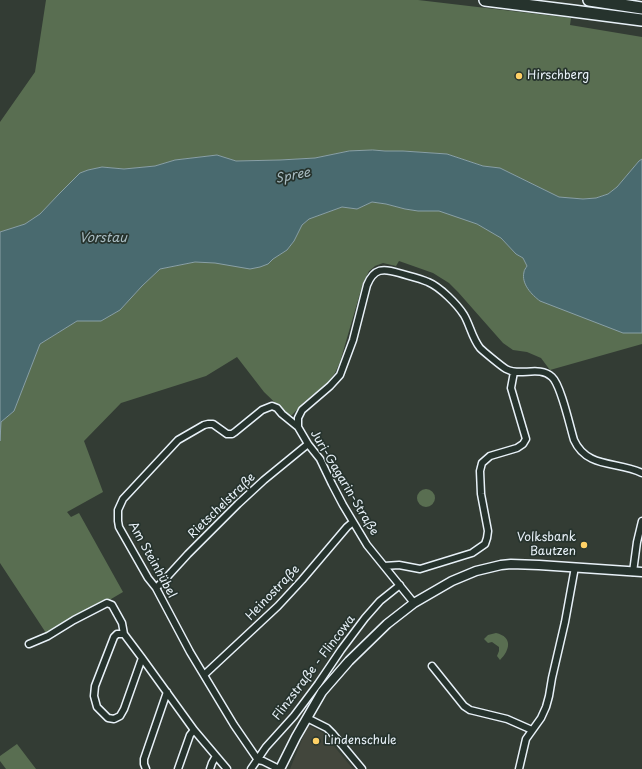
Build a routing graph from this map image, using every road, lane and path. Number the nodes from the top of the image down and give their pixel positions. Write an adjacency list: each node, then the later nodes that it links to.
1 (485, 0): 4 (highway)
2 (589, 0): 3 (highway)
3 (642, 8)
4 (642, 20)
5 (514, 372): 6 (street, Juri-Gagarin-Straße); 8 (street); 11 (street)
6 (298, 427): 7 (street, Juri-Gagarin-Straße); 16 (street, Am Steinhübel)
7 (308, 444): 10 (street, Juri-Gagarin-Straße); 16 (street, Rietschelstraße)
8 (642, 473)
9 (642, 521): 13 (street)
10 (353, 522): 11 (street, Juri-Gagarin-Straße); 22 (street, Heinostraße)
11 (384, 566): 15 (street, Juri-Gagarin-Straße)
12 (575, 568): 13 (street); 17 (street); 26 (street)
13 (633, 572): 14 (street)
14 (642, 572)
15 (400, 584): 17 (street, Juri-Gagarin-Straße); 28 (street, Flinzstraße - Flincowa)
16 (156, 588): 22 (street, Am Steinhübel)
17 (414, 603): 24 (street)
18 (124, 634): 19 (street); 20 (street); 20 (street)
19 (29, 644)
20 (142, 658): 23 (street)
21 (432, 666): 26 (street)
22 (204, 675): 28 (street, Am Steinhübel)
23 (167, 692): 25 (street); 29 (street)
24 (307, 718): 34 (street); 35 (street)
25 (194, 730): 27 (street); 30 (street)
26 (532, 730): 36 (street)
27 (216, 756): 31 (street); 32 (street)
28 (258, 760): 33 (street, Flinzstraße - Flincowa); 34 (street)
29 (146, 769)
30 (178, 769)
31 (210, 769)
32 (227, 769)
33 (251, 769)
34 (279, 769)
35 (362, 769)
36 (519, 769)

